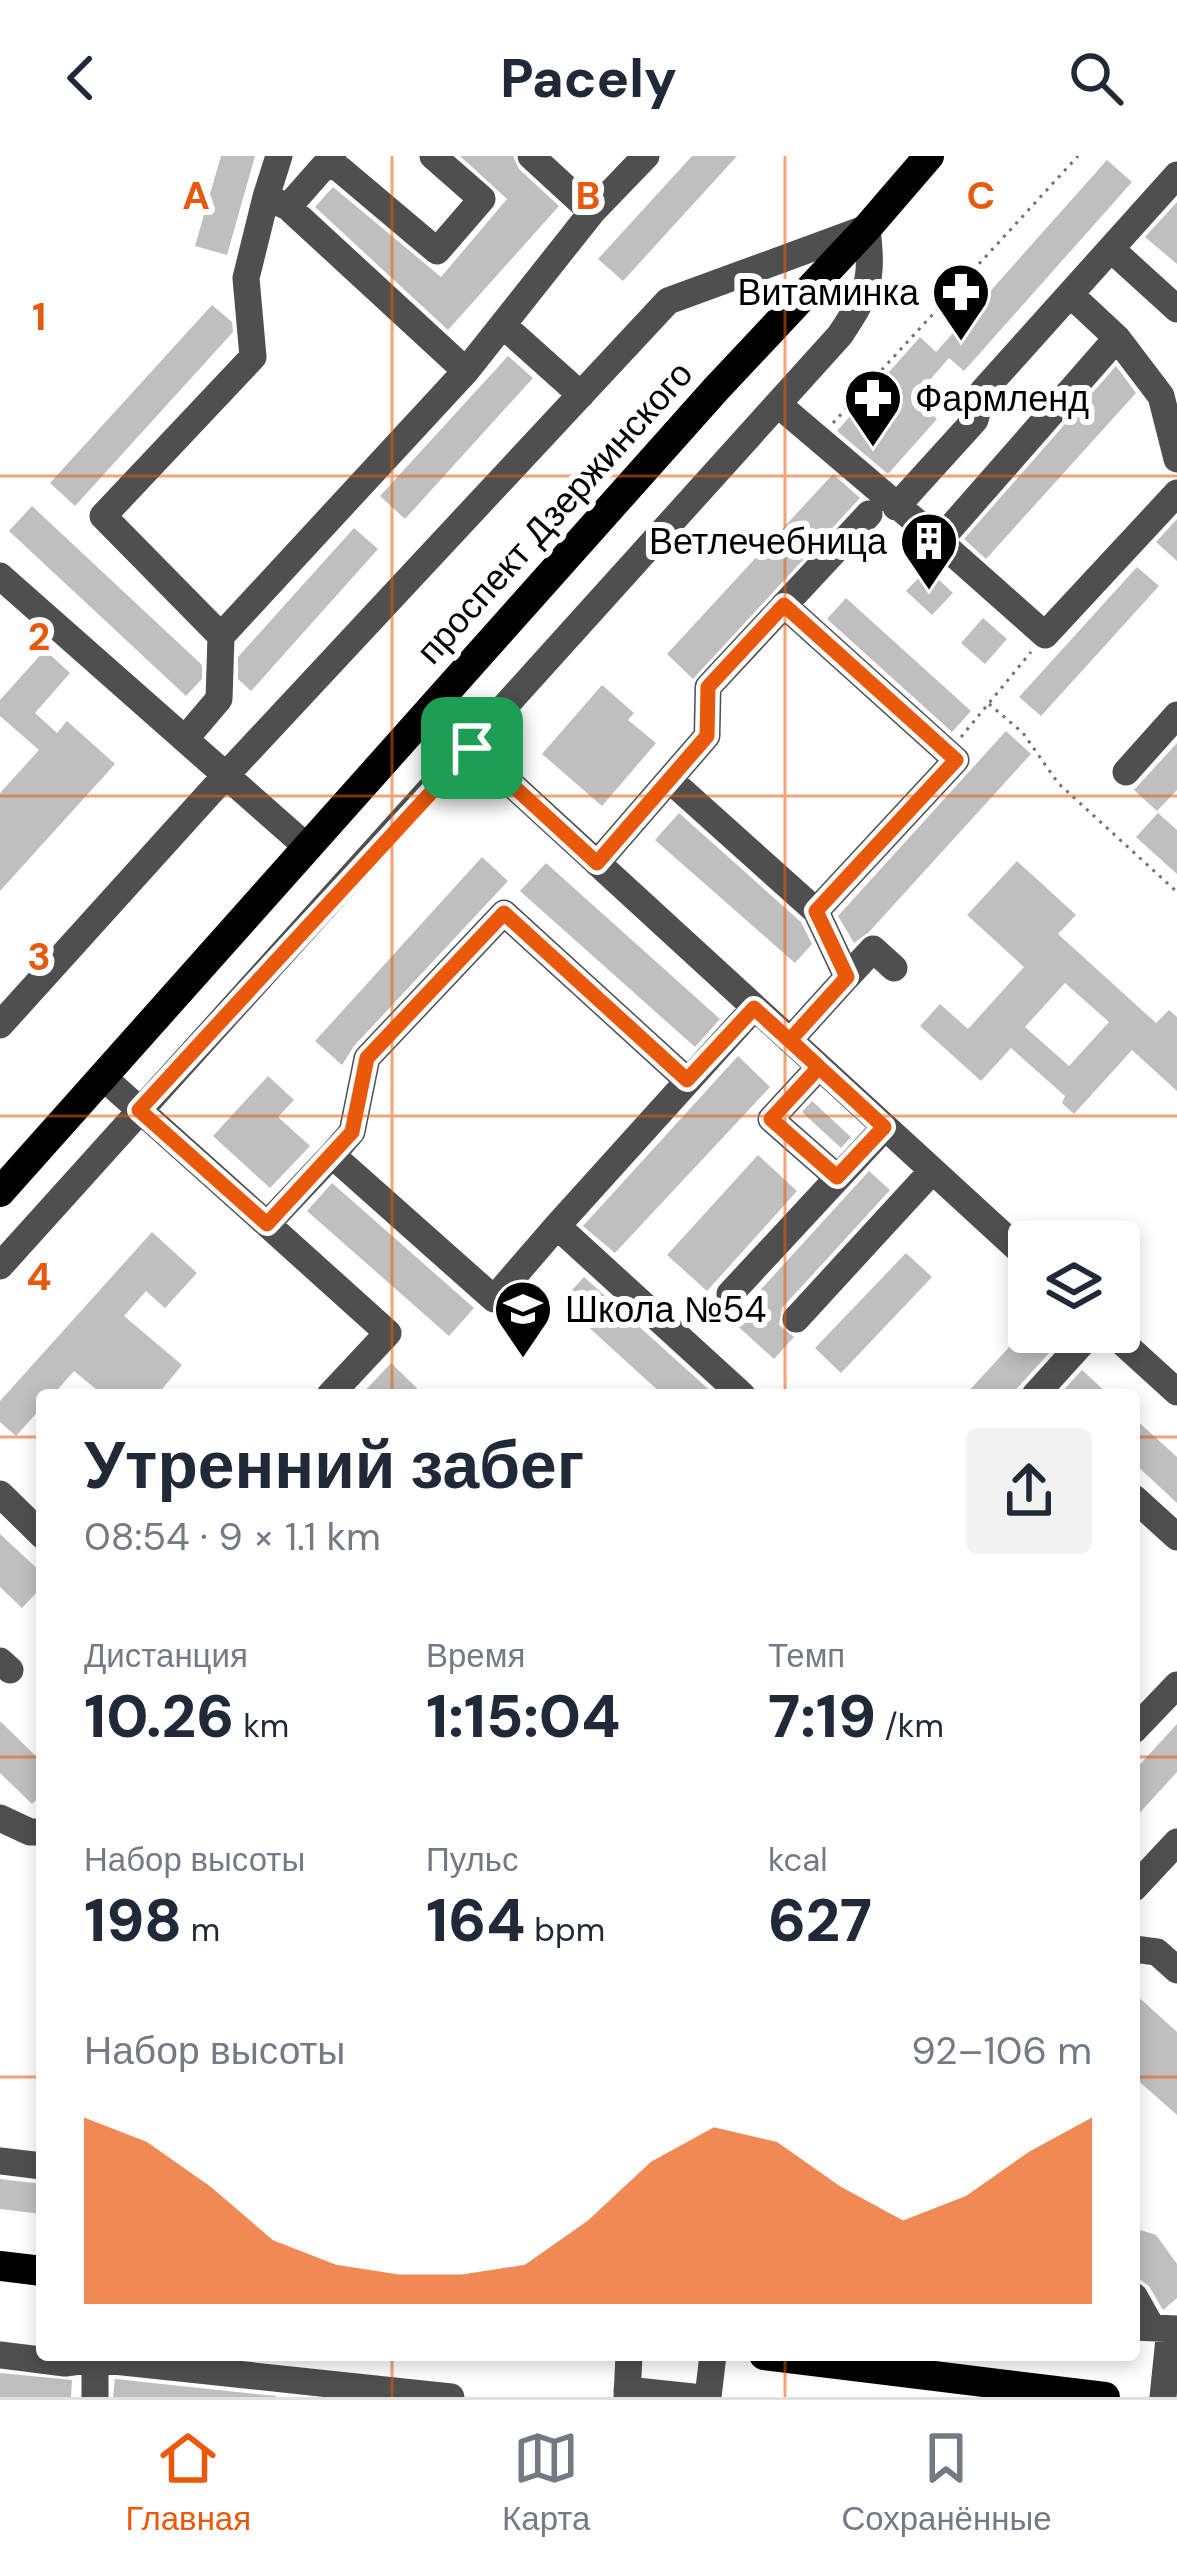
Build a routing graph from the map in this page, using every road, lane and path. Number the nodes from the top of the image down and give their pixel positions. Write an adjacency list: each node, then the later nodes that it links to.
1 (279, 156): 9 (street)
2 (433, 156): 7 (street)
3 (531, 156): 10 (street)
4 (646, 156): 10 (street)
5 (929, 156): 11 (main road, проспект Дзержинского)
6 (1078, 156): 20 (path)
7 (331, 158): 9 (street)
8 (1177, 175): 12 (street)
9 (277, 202): 17 (street); 28 (street)
10 (592, 212): 15 (street)
11 (867, 228): 18 (street); 19 (street); 37 (main road, проспект Дзержинского)
12 (1112, 249): 13 (street); 14 (street)
13 (1070, 294): 16 (street); 23 (street)
14 (1177, 309)
15 (504, 326): 17 (street); 18 (street)
16 (1117, 338): 21 (street); 24 (street)
17 (466, 371): 28 (street)
18 (581, 395): 35 (street)
19 (780, 406): 20 (street); 32 (street)
20 (819, 438): 23 (street)
21 (1177, 459)
22 (1177, 493): 27 (street)
23 (882, 511): 24 (street); 26 (street)
24 (939, 542): 27 (street)
25 (0, 575): 31 (street)
26 (784, 605): 33 (street); 36 (street)
27 (1045, 635): 29 (path)
28 (221, 636): 31 (street)
29 (988, 704): 33 (path); 39 (path)
30 (1177, 716): 34 (street)
31 (185, 739): 35 (street)
32 (472, 748): 38 (street); 49 (street)
33 (949, 752): 40 (street)
34 (1126, 772)
35 (226, 776): 37 (street); 44 (street)
36 (670, 780): 38 (street); 40 (street)
37 (307, 847): 47 (main road, проспект Дзержинского)
38 (597, 863): 43 (street)
39 (1177, 892)
40 (816, 911): 42 (street)
41 (894, 968): 42 (street)
42 (847, 977): 45 (street)
43 (754, 1008): 45 (street); 48 (street)
44 (0, 1025)
45 (790, 1040): 46 (street)
46 (819, 1067): 50 (street); 53 (street)
47 (103, 1077): 49 (street); 54 (main road, проспект Дзержинского)
48 (687, 1080): 51 (street); 56 (street)
49 (139, 1110): 55 (street); 58 (street)
50 (884, 1127): 52 (street); 53 (street)
51 (332, 1155): 55 (street); 56 (street)
52 (932, 1172): 57 (street); 60 (street)
53 (837, 1177): 59 (street)
54 (0, 1192)
55 (267, 1224): 63 (street)
56 (557, 1226): 64 (street)
57 (1008, 1240)
58 (0, 1266)
59 (730, 1294)
60 (796, 1319)
61 (1073, 1353): 65 (street)
62 (1134, 1353): 66 (street)
63 (336, 1389)
64 (735, 1389)
65 (1040, 1389)
66 (1177, 1392)
67 (0, 1494): 69 (street)
68 (1140, 1504): 70 (street)
69 (36, 1529)
70 (1177, 1538)
71 (1177, 1685): 72 (street)
72 (1140, 1724)
73 (0, 1818): 74 (street)
74 (36, 1832)
75 (1177, 1842): 77 (street)
76 (1140, 1851): 77 (street)
77 (1155, 1865): 78 (street)
78 (1140, 1881)
79 (1140, 1949): 80 (street)
80 (1177, 1970)
81 (0, 2161): 82 (street)
82 (36, 2165)
83 (0, 2266): 84 (main road)
84 (36, 2270)
85 (1158, 2328): 99 (street)
86 (0, 2355): 87 (street)
87 (36, 2359)
88 (95, 2361): 94 (street)
89 (131, 2361): 95 (street)
90 (629, 2361): 93 (street)
91 (711, 2361): 97 (street)
92 (813, 2361): 98 (main road)
93 (627, 2394): 96 (street)
94 (95, 2397)
95 (451, 2397)
96 (693, 2397)
97 (708, 2397)
98 (1106, 2397)
99 (1163, 2397)

